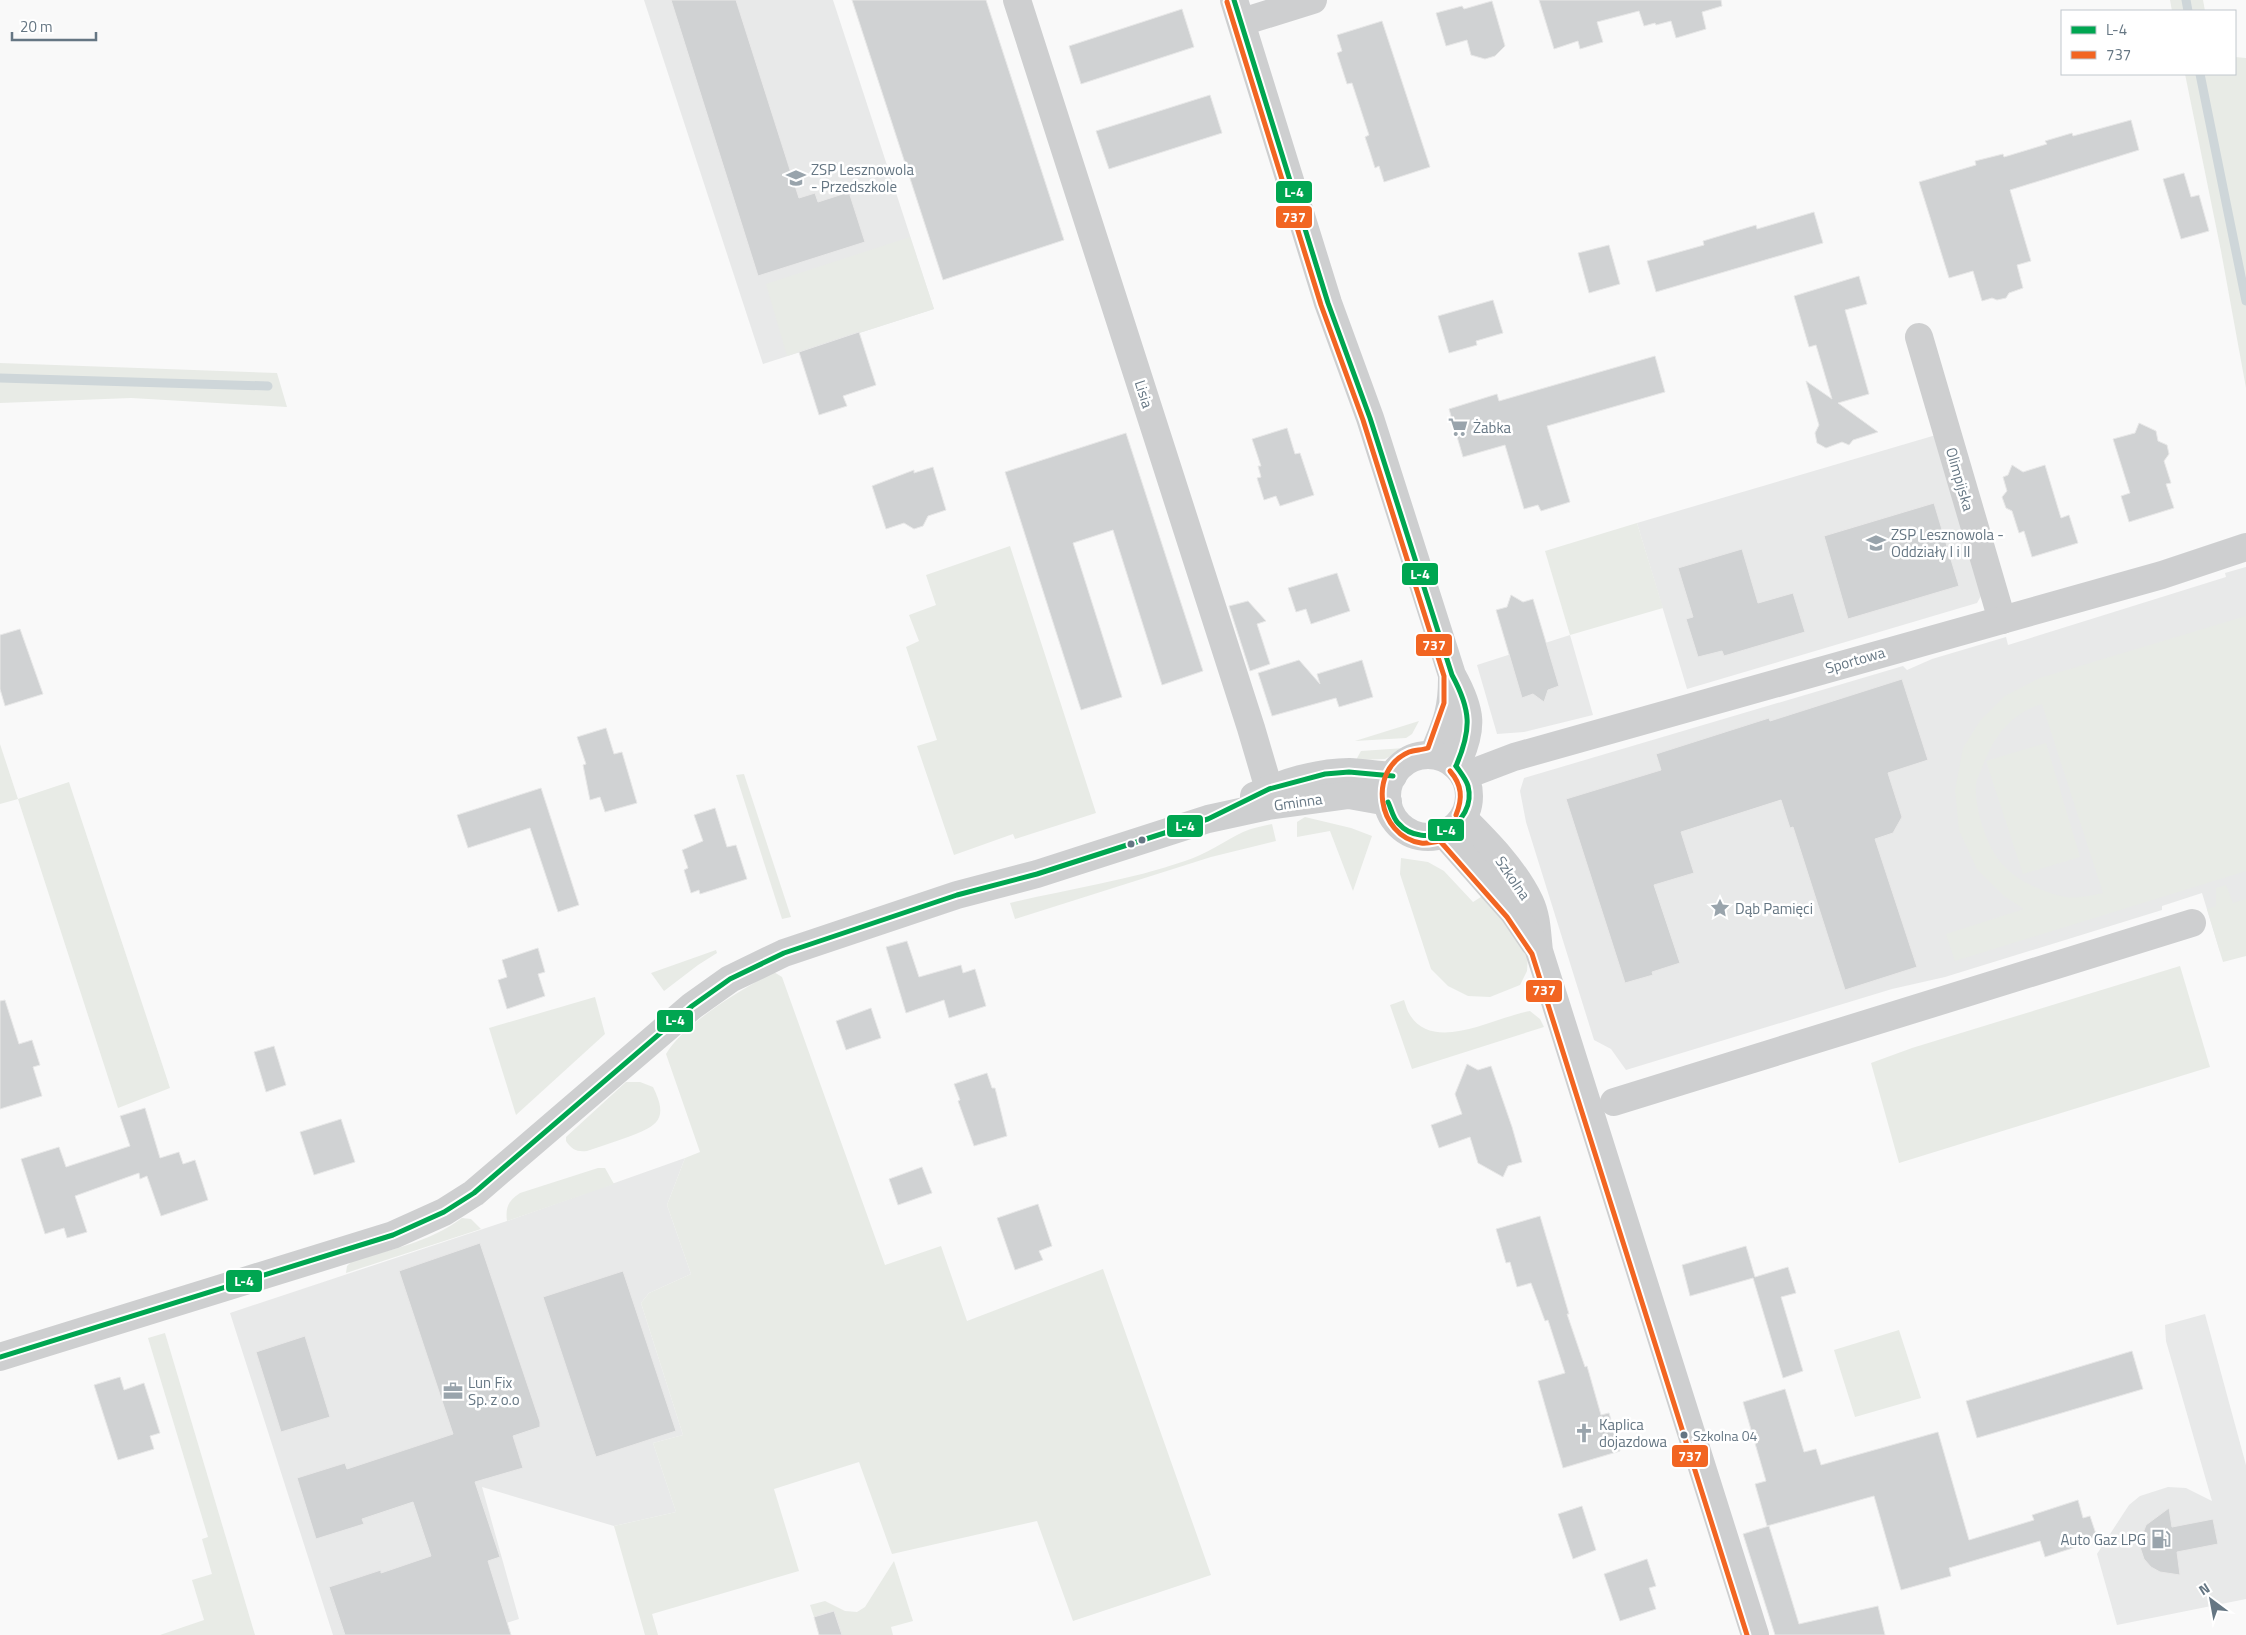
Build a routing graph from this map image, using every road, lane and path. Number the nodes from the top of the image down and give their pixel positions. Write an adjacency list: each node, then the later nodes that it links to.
1 (1017, 0): 8 (street, Lisia)
2 (1313, 0): 3 (street)
3 (1238, 11): 7 (street)
4 (1919, 338): 6 (street, Olimpijska)
5 (2246, 547): 6 (street, Sportowa)
6 (2002, 620): 7 (street, Sportowa)
7 (1451, 766): 9 (street); 11 (street)
8 (1269, 789): 9 (street, Gminna); 10 (street, Gminna)
9 (1390, 789): 10 (street, Gminna); 11 (street)
10 (1208, 819): 14 (street, Gminna)
11 (1453, 826): 15 (street, Szkolna)
12 (2192, 923): 13 (street)
13 (1614, 1102)
14 (1, 1354)
15 (1755, 1635)

